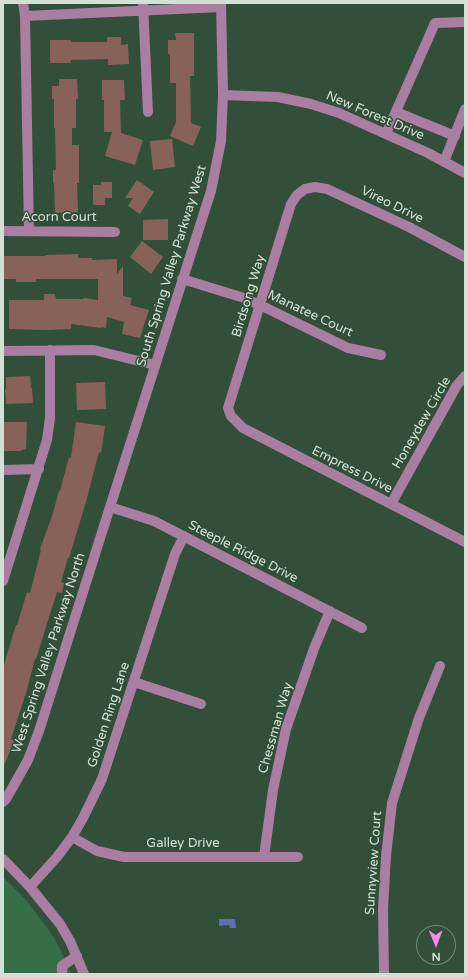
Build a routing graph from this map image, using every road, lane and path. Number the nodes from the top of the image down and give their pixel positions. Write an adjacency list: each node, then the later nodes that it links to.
1 (23, 3): 4 (street)
2 (221, 5): 3 (street); 6 (street, South Spring Valley Parkway West)
3 (143, 7): 4 (street); 8 (street)
4 (24, 16): 16 (street)
5 (465, 22): 9 (street)
6 (223, 95): 10 (street, New Forest Drive); 19 (street, South Spring Valley Parkway West)
7 (465, 109): 11 (street)
8 (148, 112)
9 (396, 112): 10 (street); 11 (street)
10 (386, 134): 12 (street, New Forest Drive)
11 (455, 136): 12 (street)
12 (444, 162): 13 (street, New Forest Drive)
13 (465, 173)
14 (305, 189): 18 (street, Vireo Drive); 20 (street, Birdsong Way)
15 (3, 231): 16 (street, Acorn Court)
16 (29, 231): 17 (street, Acorn Court)
17 (115, 232)
18 (465, 257)
19 (182, 279): 20 (street, Manatee Court); 24 (street, South Spring Valley Parkway West)
20 (260, 305): 23 (street, Manatee Court); 26 (street, Birdsong Way)
21 (50, 350): 22 (street); 24 (street); 27 (street)
22 (3, 351)
23 (381, 355)
24 (155, 366): 30 (street, South Spring Valley Parkway West)
25 (465, 376): 29 (street, Honeydew Circle)
26 (231, 416): 29 (street, Empress Drive)
27 (38, 469): 28 (street); 33 (street)
28 (3, 470)
29 (392, 504): 32 (street, Empress Drive)
30 (110, 506): 31 (street, Steeple Ridge Drive); 39 (street, West Spring Valley Parkway North)
31 (184, 536): 34 (street, Steeple Ridge Drive); 37 (street, Golden Ring Lane)
32 (465, 542)
33 (3, 581)
34 (330, 611): 35 (street, Steeple Ridge Drive); 41 (street, Chessman Way)
35 (362, 628)
36 (440, 666): 48 (street, Sunnyview Court)
37 (134, 682): 38 (street); 40 (street, Golden Ring Lane)
38 (201, 704)
39 (3, 802)
40 (72, 836): 41 (street, Galley Drive); 44 (street, Golden Ring Lane)
41 (264, 857): 42 (street, Galley Drive)
42 (298, 857)
43 (3, 859): 44 (street)
44 (30, 887): 45 (street)
45 (77, 956): 46 (street); 47 (street)
46 (62, 974)
47 (84, 974)
48 (384, 974)

